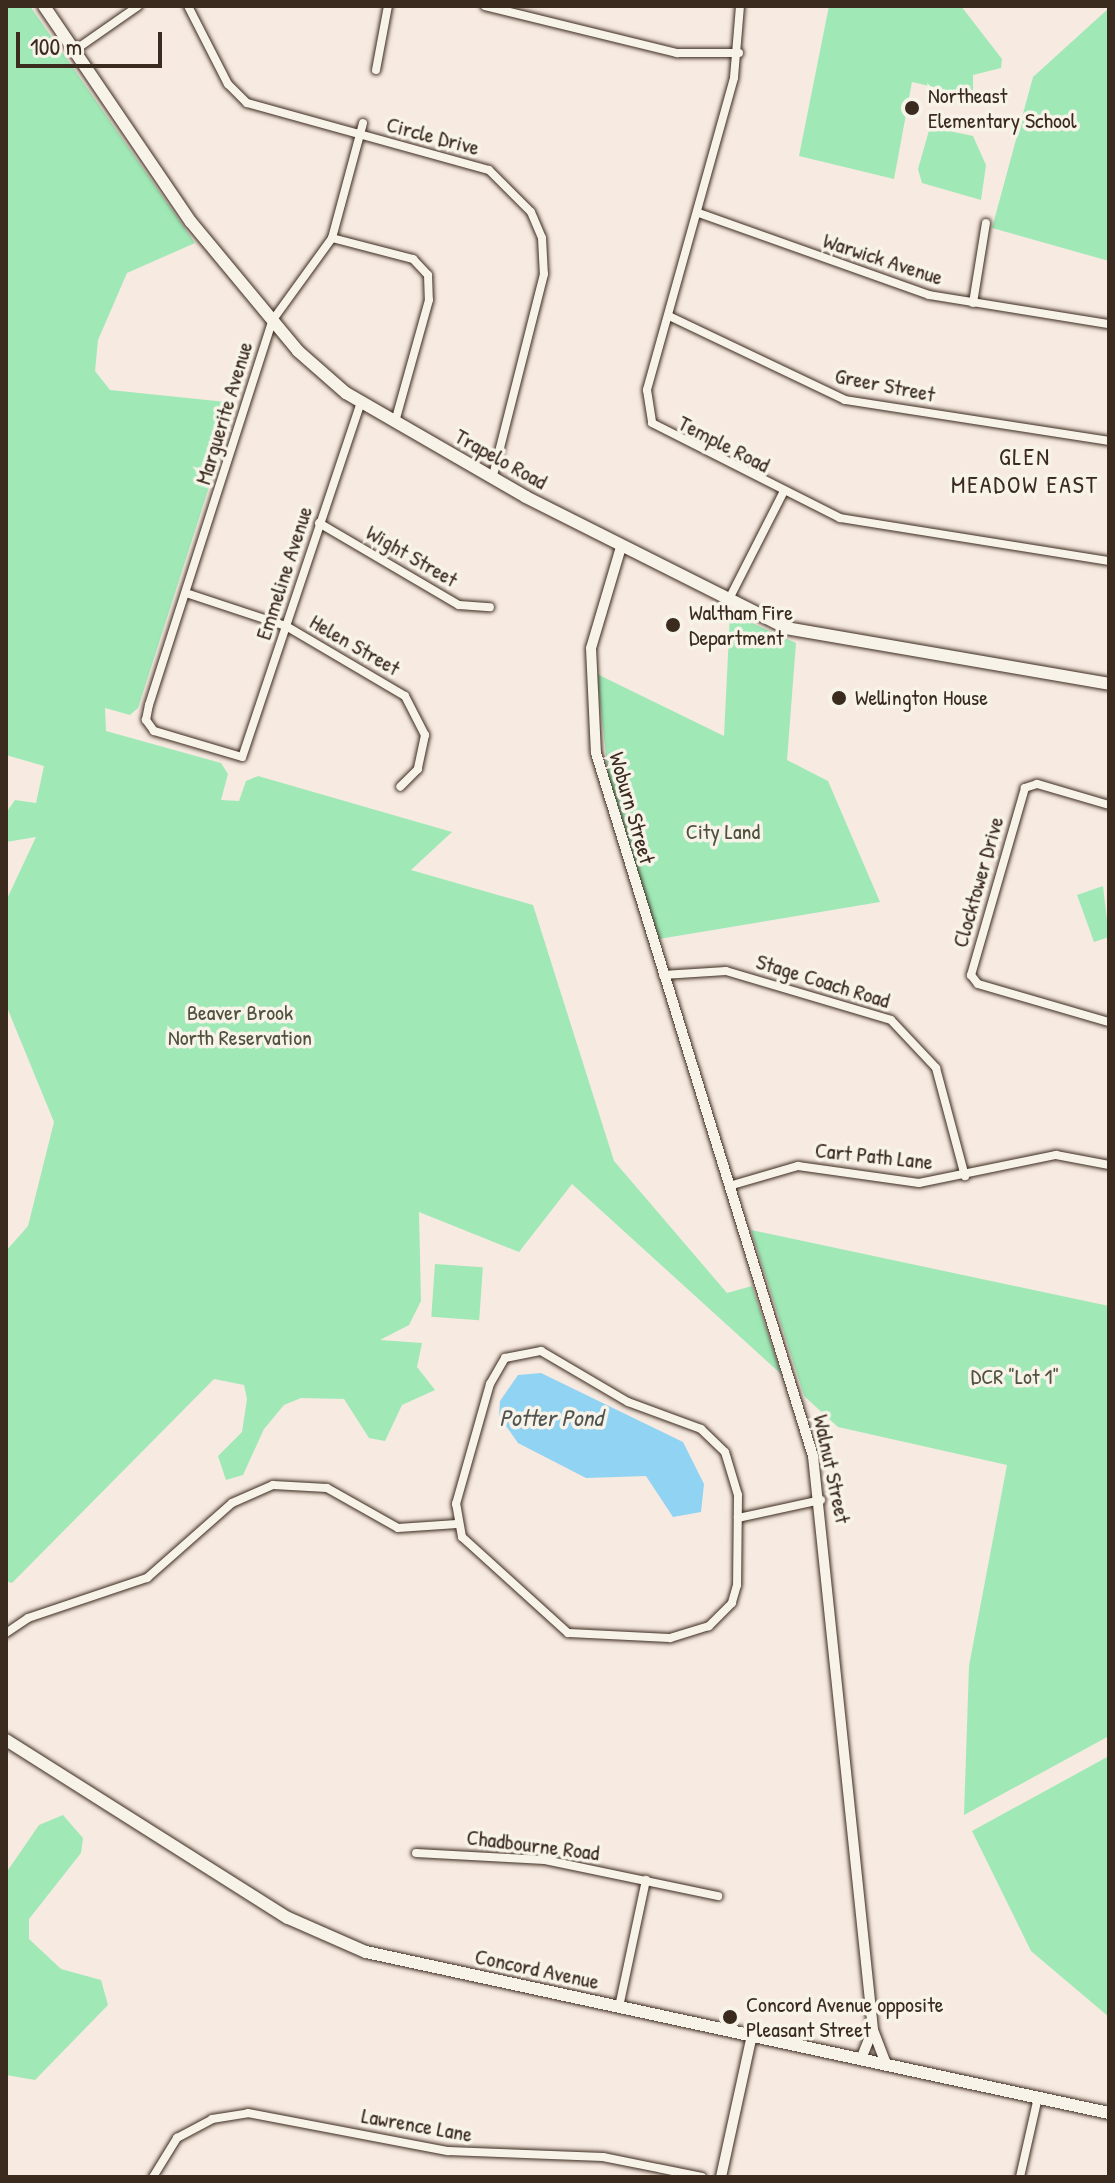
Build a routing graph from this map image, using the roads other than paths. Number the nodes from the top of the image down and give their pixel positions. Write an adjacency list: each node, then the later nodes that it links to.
1 (44, 6): 8 (main road, Trapelo Road)
2 (138, 6): 8 (street)
3 (188, 6): 12 (street, Circle Drive)
4 (388, 6): 10 (street)
5 (485, 6): 7 (street)
6 (740, 6): 9 (street, Temple Road)
7 (532, 9): 9 (street)
8 (75, 50): 18 (main road, Trapelo Road)
9 (739, 53): 13 (street, Temple Road)
10 (376, 70)
11 (363, 123): 12 (street, Marguerite Avenue)
12 (361, 135): 15 (street, Marguerite Avenue); 23 (street, Circle Drive)
13 (699, 213): 16 (street, Warwick Avenue); 17 (street, Temple Road)
14 (986, 223): 16 (street)
15 (332, 238): 18 (street, Marguerite Avenue); 21 (street)
16 (973, 303): 19 (street, Warwick Avenue)
17 (669, 316): 22 (street, Greer Street); 24 (street, Temple Road)
18 (272, 321): 20 (main road, Trapelo Road); 28 (street, Marguerite Avenue)
19 (1109, 324)
20 (361, 402): 21 (main road, Trapelo Road); 25 (street, Emmeline Avenue)
21 (395, 422): 23 (main road, Trapelo Road)
22 (1109, 441)
23 (492, 479): 26 (main road, Trapelo Road)
24 (783, 493): 27 (street, Temple Road); 29 (street)
25 (319, 523): 30 (street, Wight Street); 31 (street, Emmeline Avenue)
26 (621, 547): 29 (main road, Trapelo Road); 36 (street, Woburn Street)
27 (1109, 561)
28 (186, 593): 31 (street, Helen Street); 33 (street, Marguerite Avenue)
29 (728, 601): 32 (main road, Trapelo Road)
30 (490, 607)
31 (286, 626): 33 (street, Emmeline Avenue); 34 (street, Helen Street)
32 (1109, 684)
33 (242, 757)
34 (400, 787)
35 (1109, 805): 38 (street, Clocktower Drive)
36 (651, 938): 37 (street, Walnut Street)
37 (663, 975): 40 (street, Stage Coach Road); 41 (street, Walnut Street)
38 (1109, 1022)
39 (1109, 1165): 40 (street, Cart Path Lane)
40 (965, 1176): 41 (street, Cart Path Lane)
41 (729, 1186): 42 (street, Walnut Street)
42 (821, 1500): 43 (street); 51 (street, Walnut Street)
43 (738, 1518): 44 (street); 44 (street)
44 (457, 1524): 45 (street)
45 (6, 1633)
46 (6, 1740): 50 (main road, Concord Avenue)
47 (416, 1853): 48 (street, Chadbourne Road)
48 (646, 1880): 49 (street, Chadbourne Road); 50 (street)
49 (718, 1896)
50 (619, 2007): 52 (main road, Concord Avenue)
51 (873, 2030): 53 (street, Walnut Street); 54 (street, Walnut Street)
52 (752, 2035): 53 (main road, Concord Avenue); 59 (street)
53 (861, 2059): 54 (main road, Concord Avenue)
54 (886, 2064): 55 (main road, Concord Avenue)
55 (1038, 2097): 56 (main road, Concord Avenue); 60 (street)
56 (1109, 2113)
57 (153, 2177): 58 (street, Lawrence Lane)
58 (702, 2177)
59 (721, 2177)
60 (1020, 2177)

